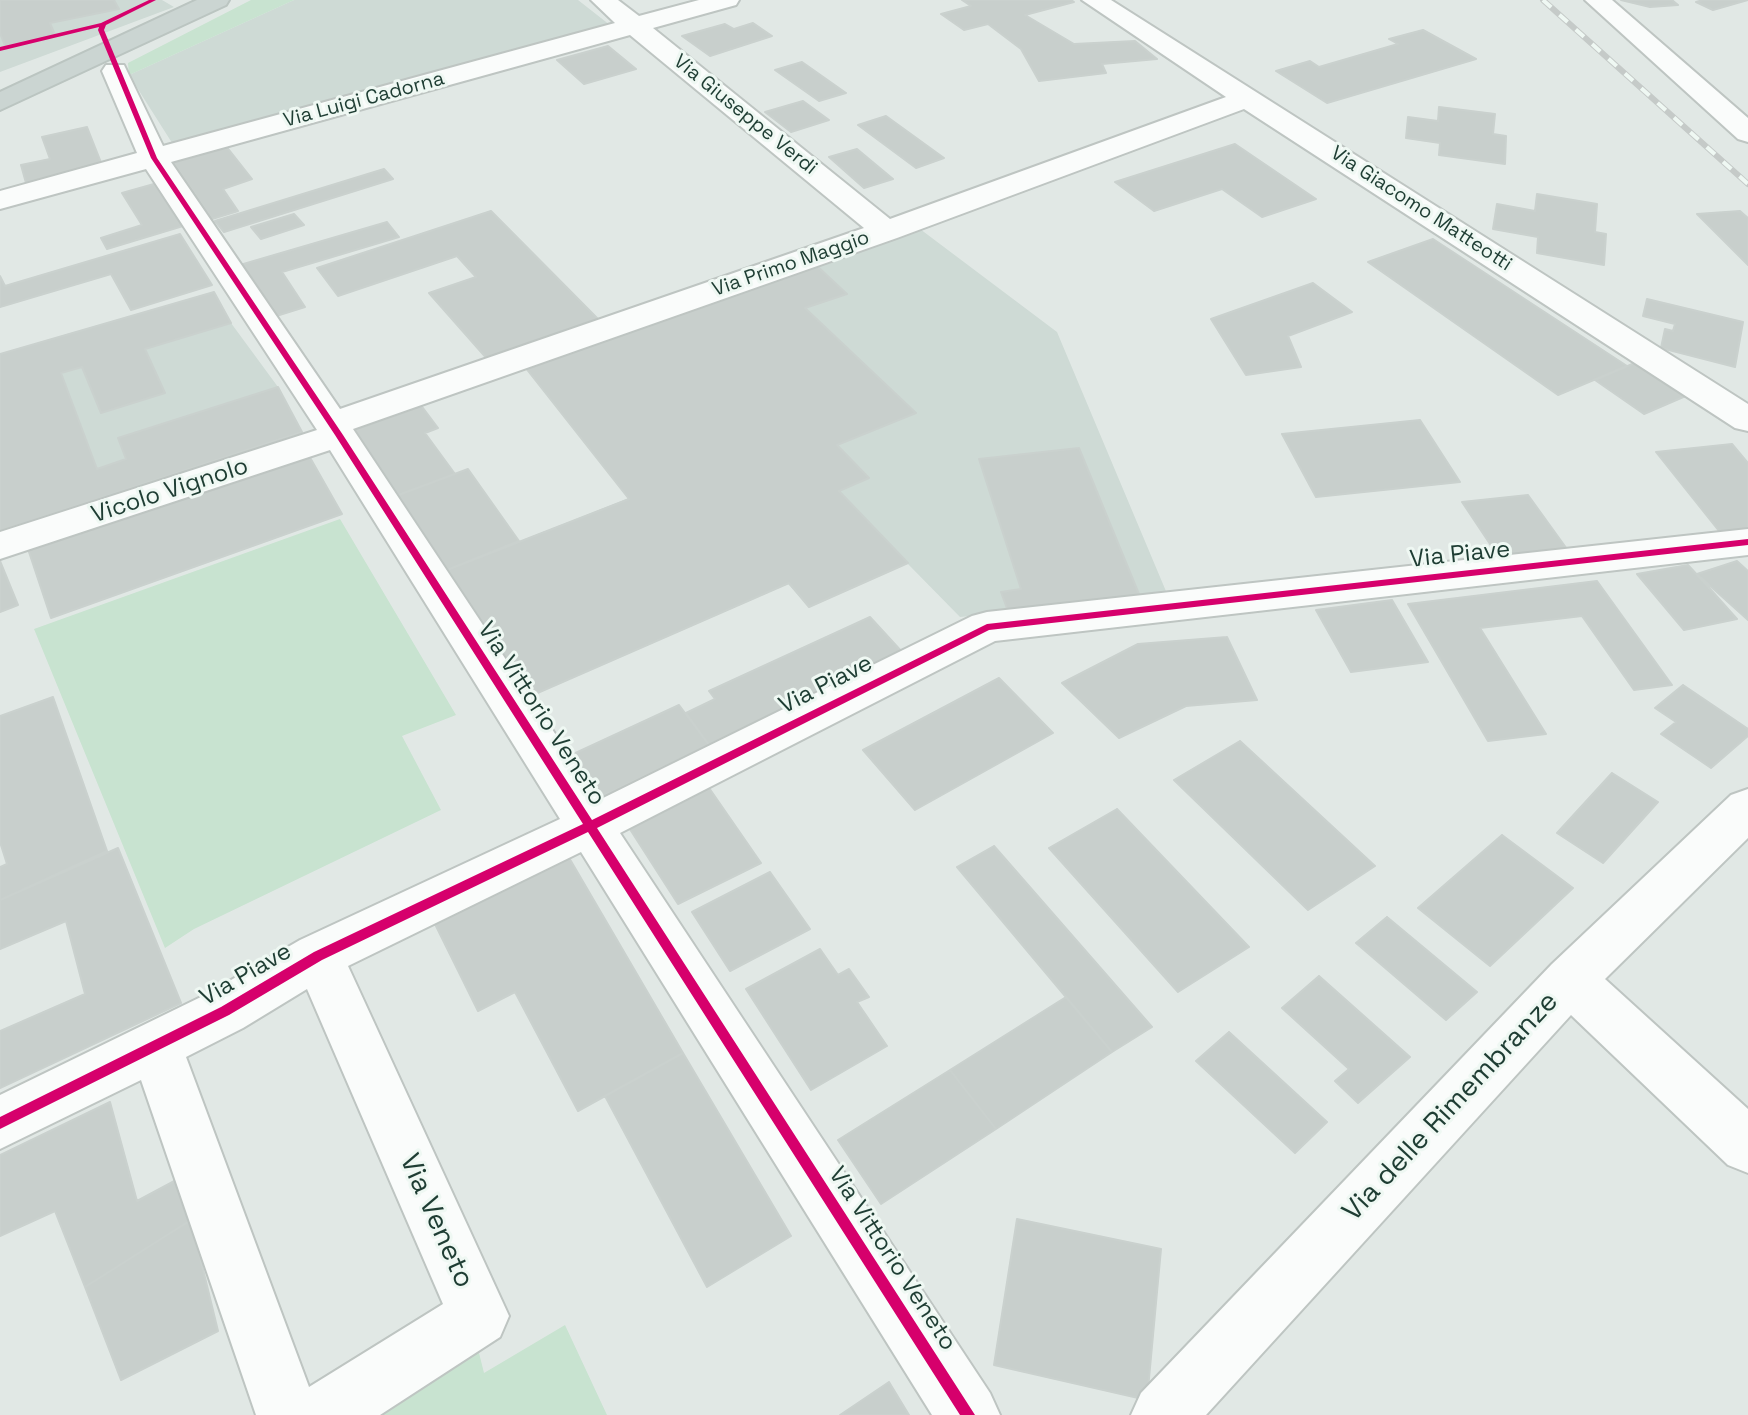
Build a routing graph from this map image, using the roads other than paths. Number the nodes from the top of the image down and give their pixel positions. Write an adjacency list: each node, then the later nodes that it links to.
1 (217, 0): 8 (main road)
2 (603, 0): 6 (street, Via Giuseppe Verdi)
3 (727, 0): 6 (street, Via Luigi Cadorna)
4 (1094, 0): 9 (street, Via Giacomo Matteotti)
5 (1597, 0): 11 (street)
6 (637, 26): 13 (street, Via Luigi Cadorna); 15 (street, Via Giuseppe Verdi)
7 (115, 71): 13 (street, Via Vittorio Veneto)
8 (6, 98)
9 (1248, 98): 15 (street, Via Primo Maggio); 16 (street, Via Giacomo Matteotti)
10 (1748, 100): 11 (street)
11 (1720, 109): 12 (street)
12 (1748, 133)
13 (154, 158): 14 (street, Via Luigi Cadorna); 17 (street, Via Vittorio Veneto)
14 (0, 200)
15 (886, 231): 17 (street, Via Primo Maggio)
16 (1748, 420)
17 (335, 430): 19 (street, Vicolo Vignolo); 21 (street, Via Vittorio Veneto)
18 (1748, 542): 21 (street, Via Piave)
19 (0, 546)
20 (1748, 808): 23 (street, Via delle Rimembranze)
21 (590, 826): 22 (street, Via Piave); 29 (street, Via Vittorio Veneto)
22 (318, 956): 24 (street, Via Piave); 28 (street, Via Veneto)
23 (1570, 980): 26 (street); 30 (street, Via delle Rimembranze)
24 (156, 1046): 25 (street, Via Piave); 27 (street)
25 (0, 1123)
26 (1748, 1146)
27 (288, 1415)
28 (323, 1415)
29 (968, 1415)
30 (1163, 1415)

